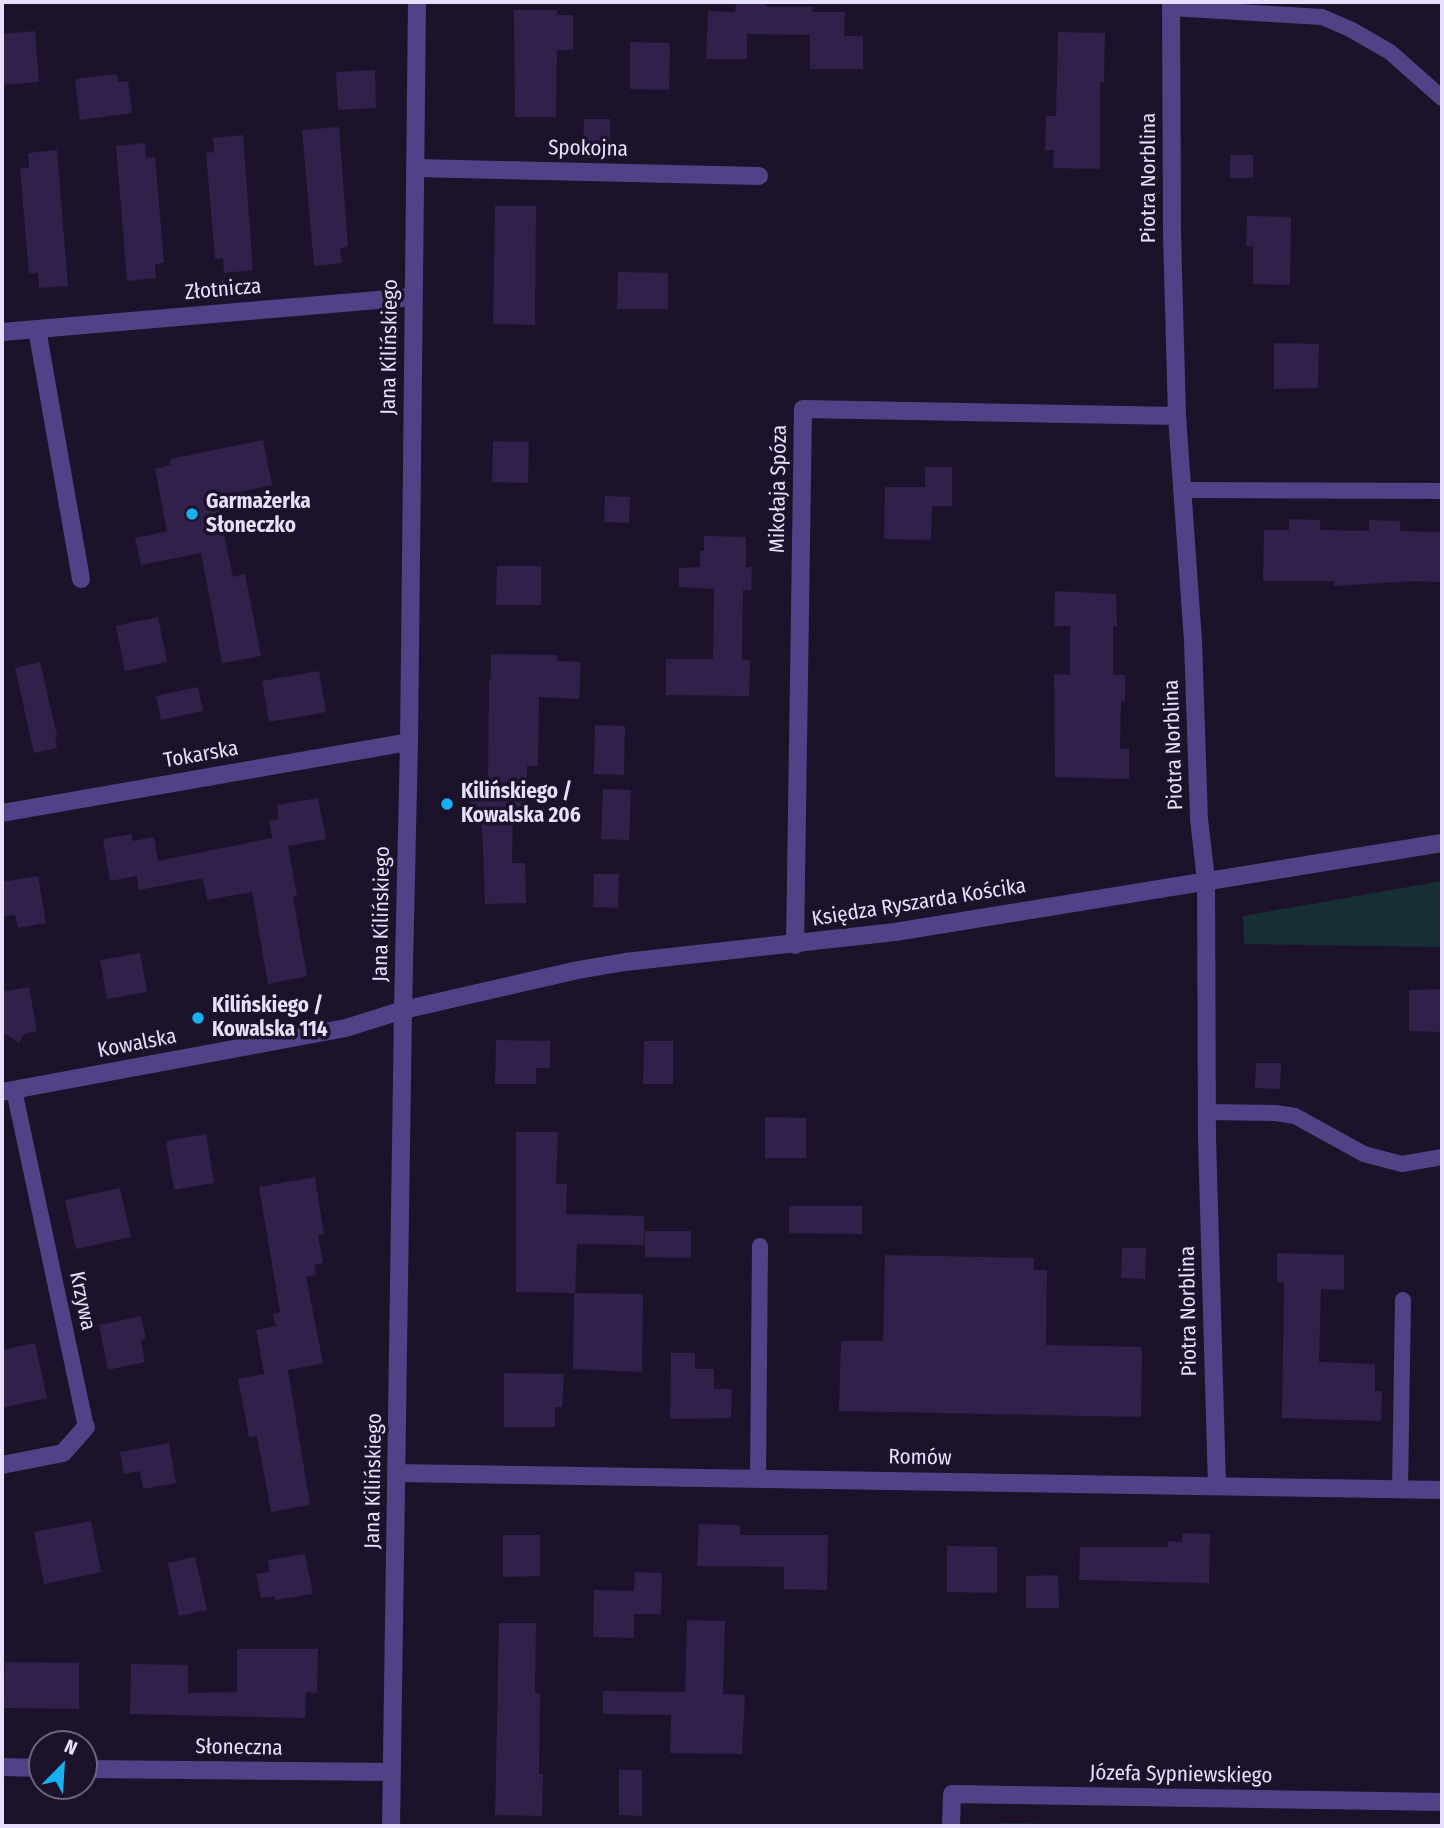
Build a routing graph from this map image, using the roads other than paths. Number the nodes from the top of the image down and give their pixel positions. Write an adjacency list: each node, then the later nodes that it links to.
1 (417, 2): 4 (street, Jana Kilińskiego)
2 (1171, 5): 3 (lane); 9 (street, Piotra Norblina)
3 (1442, 98)
4 (415, 168): 5 (street, Spokojna); 6 (street, Jana Kilińskiego)
5 (759, 176)
6 (413, 297): 7 (street, Złotnicza); 13 (street, Jana Kilińskiego)
7 (37, 329): 8 (street, Złotnicza); 12 (street)
8 (2, 332)
9 (1177, 416): 10 (street, Piotra Norblina); 17 (street, Mikołaja Spóza)
10 (1182, 490): 11 (lane); 16 (street, Piotra Norblina)
11 (1442, 491)
12 (81, 579)
13 (409, 742): 14 (street, Tokarska); 18 (street, Jana Kilińskiego)
14 (2, 813)
15 (1442, 843): 16 (street, Księdza Ryszarda Kościka)
16 (1206, 880): 17 (street, Księdza Ryszarda Kościka); 20 (street, Piotra Norblina)
17 (795, 945): 18 (street, Księdza Ryszarda Kościka)
18 (403, 1010): 19 (street, Kowalska); 26 (street, Jana Kilińskiego)
19 (8, 1091): 24 (lane, Krzywa)
20 (1207, 1112): 21 (lane); 28 (street, Piotra Norblina)
21 (1442, 1157)
22 (760, 1246): 27 (lane)
23 (1403, 1300): 29 (lane)
24 (86, 1427): 25 (street, Krzywa)
25 (2, 1465)
26 (397, 1473): 27 (street, Romów); 34 (street, Jana Kilińskiego)
27 (758, 1478): 28 (street, Romów)
28 (1217, 1486): 29 (street, Romów)
29 (1400, 1490): 30 (street, Romów)
30 (1442, 1490)
31 (2, 1768): 32 (street)
32 (28, 1768)
33 (98, 1769): 34 (street, Słoneczna)
34 (393, 1772): 36 (street, Jana Kilińskiego)
35 (1442, 1802): 37 (street, Józefa Sypniewskiego)
36 (391, 1826)
37 (951, 1826)

